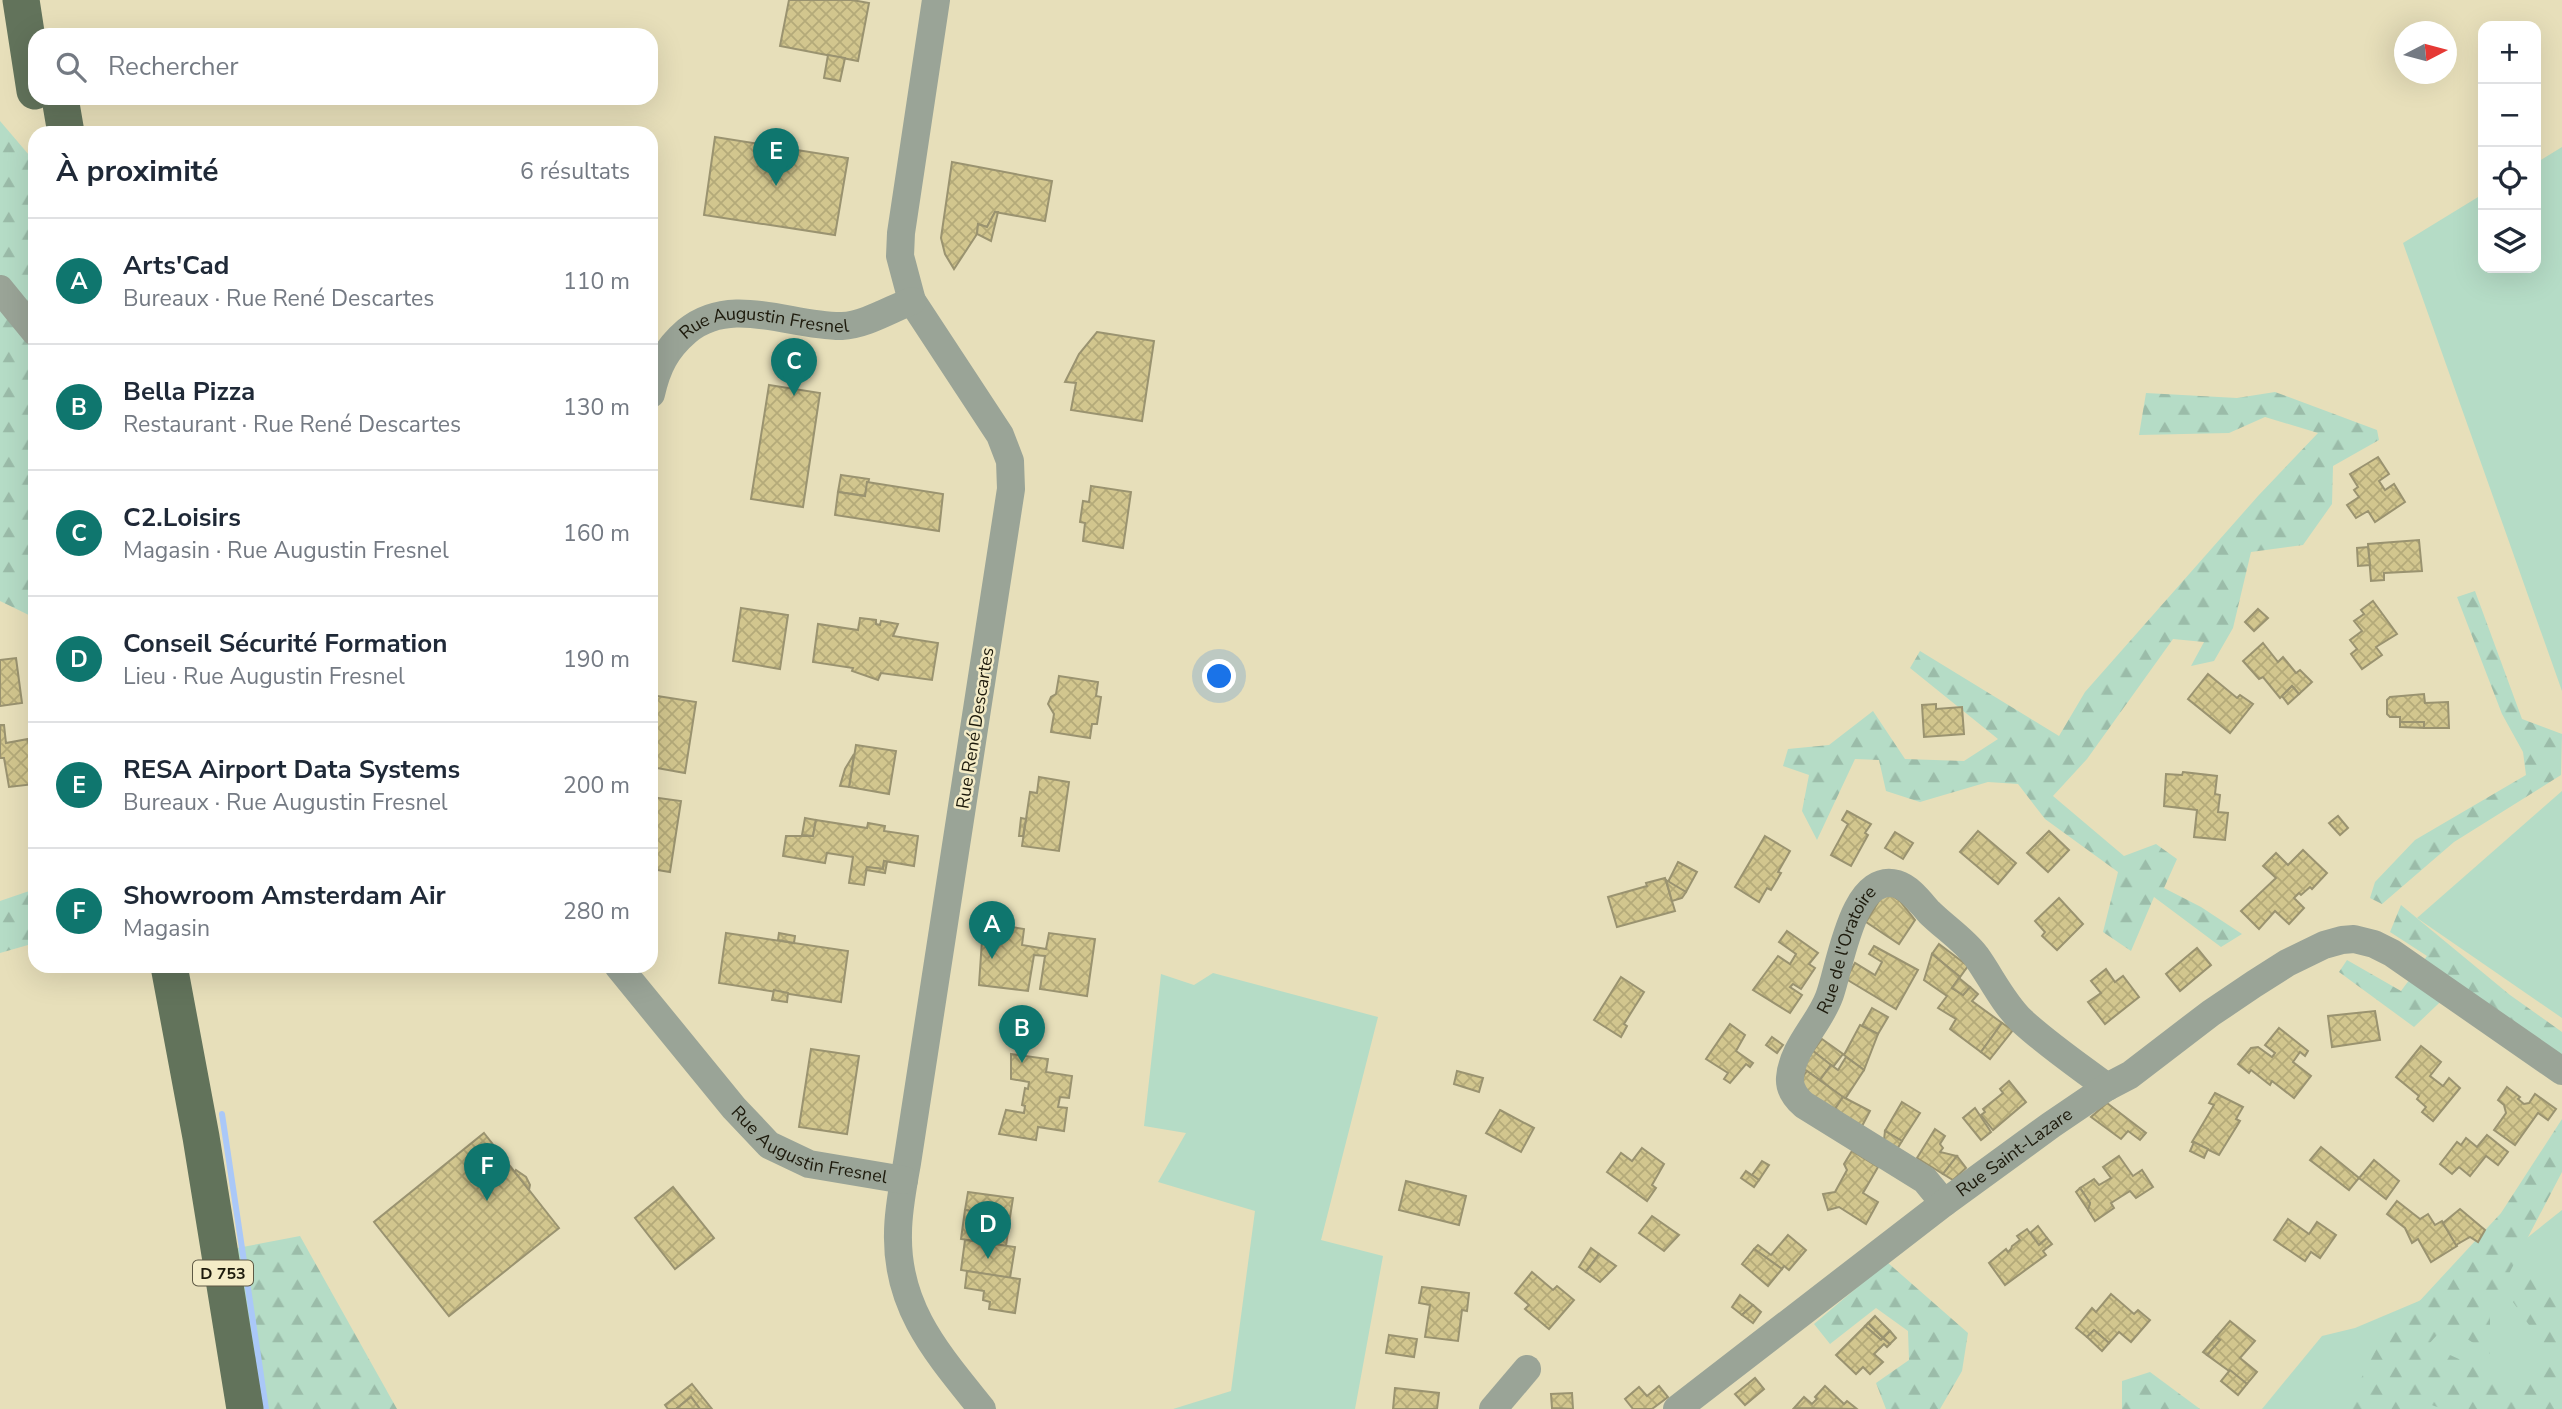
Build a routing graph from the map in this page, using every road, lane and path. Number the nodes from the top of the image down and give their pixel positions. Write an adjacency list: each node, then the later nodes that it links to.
1 (21, 0): 5 (main road)
2 (43, 0): 4 (main road)
3 (936, 0): 11 (street, Rue René Descartes)
4 (48, 28)
5 (28, 46)
6 (37, 105): 8 (main road)
7 (61, 105): 9 (main road)
8 (40, 126)
9 (65, 126)
10 (0, 289): 12 (street)
11 (912, 301): 13 (street, Rue Augustin Fresnel); 20 (street, Rue René Descartes)
12 (28, 323)
13 (658, 372)
14 (170, 973): 19 (main road, D 753)
15 (186, 973): 19 (main road, D 753)
16 (624, 973): 20 (street, Rue Augustin Fresnel)
17 (2562, 1070): 18 (street, Rue Saint-Lazare)
18 (2107, 1087): 21 (street, Rue Saint-Lazare); 21 (street, Rue de l'Oratoire)
19 (201, 1138): 23 (main road, D 753)
20 (904, 1180): 24 (street, Rue Augustin Fresnel)
21 (1944, 1203): 26 (street, Rue Saint-Lazare)
22 (1527, 1369): 25 (street)
23 (245, 1409)
24 (982, 1409)
25 (1493, 1409)
26 (1677, 1409)

